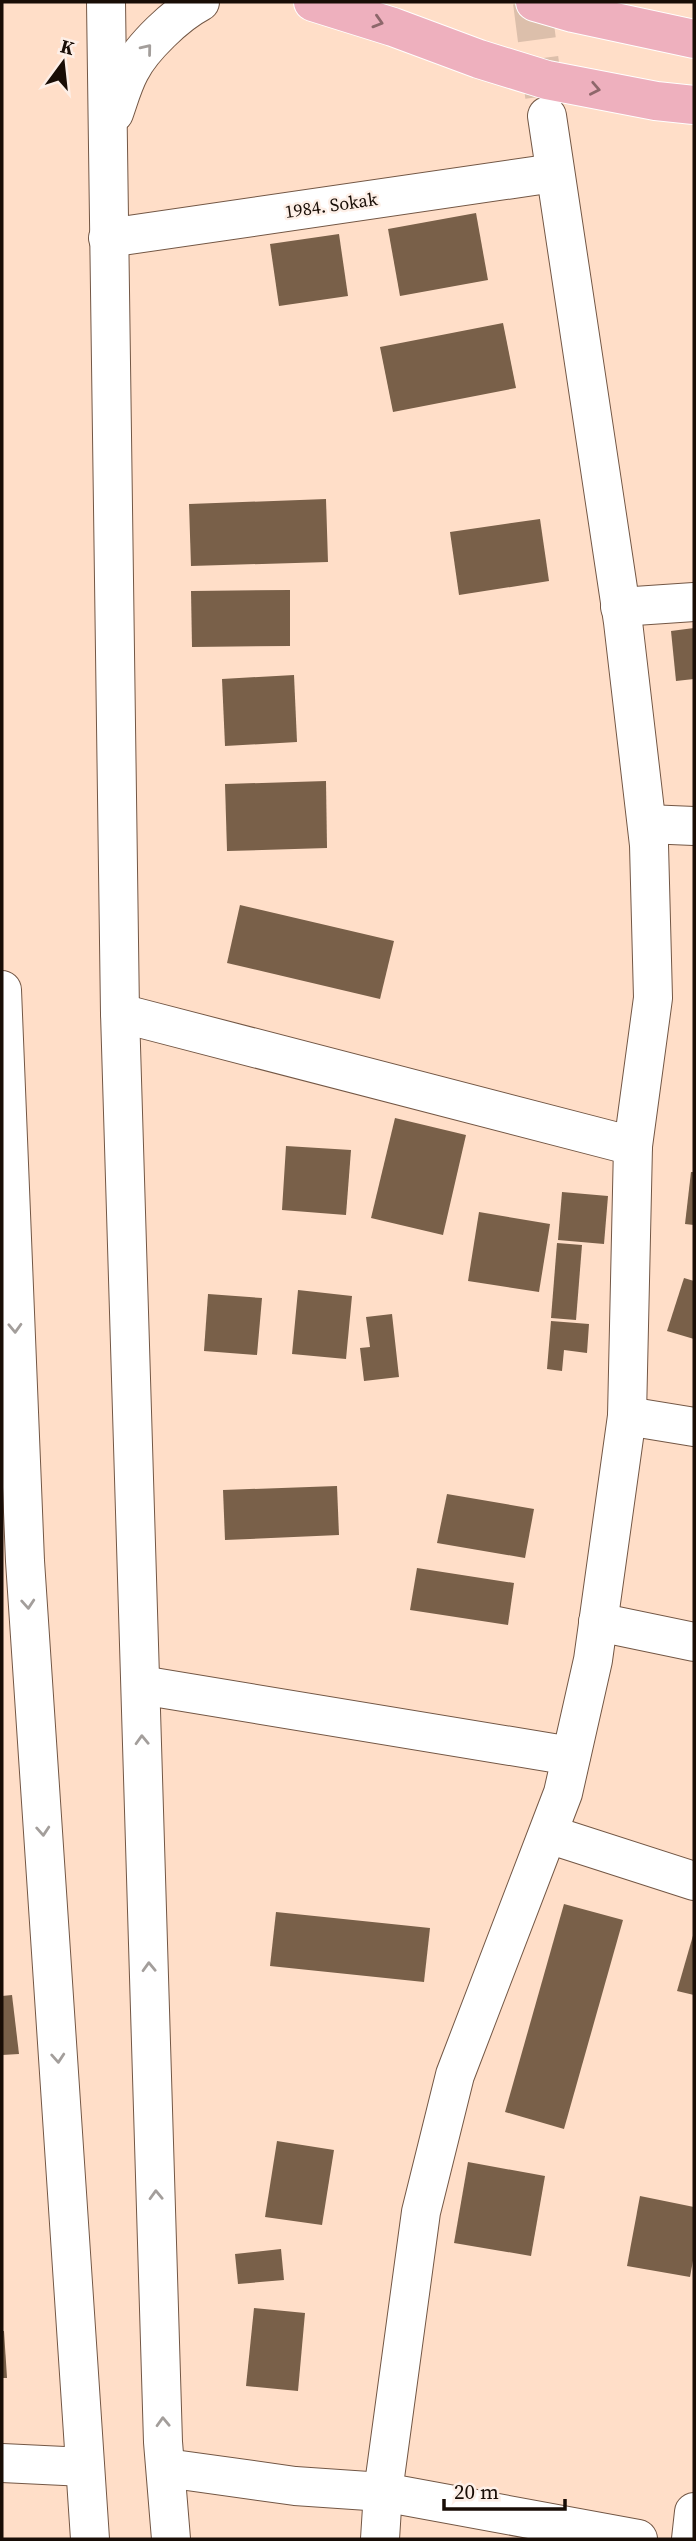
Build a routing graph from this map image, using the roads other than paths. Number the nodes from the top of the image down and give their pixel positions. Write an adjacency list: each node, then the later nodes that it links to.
1 (106, 2): 8 (street)
2 (200, 2): 8 (street, one-way to 2)
3 (313, 2): 6 (main road, one-way to 6)
4 (535, 2): 5 (main road)
5 (694, 40)
6 (694, 105)
7 (547, 116): 9 (street)
8 (107, 131): 10 (street)
9 (554, 173): 10 (street, 1984. Sokak); 12 (street)
10 (108, 238): 16 (street)
11 (694, 602): 12 (street)
12 (620, 607): 13 (street)
13 (647, 824): 14 (street); 17 (street)
14 (694, 827)
15 (2, 990): 20 (street, one-way to 20)
16 (120, 1013): 17 (street); 23 (street)
17 (633, 1146): 18 (street)
18 (627, 1416): 19 (street); 21 (street)
19 (694, 1427)
20 (13, 1560): 28 (street, one-way to 28)
21 (598, 1622): 22 (street); 24 (street)
22 (694, 1642)
23 (141, 1685): 24 (street); 29 (street, one-way to 23)
24 (571, 1756): 25 (street)
25 (548, 1834): 26 (street); 30 (street)
26 (694, 1881)
27 (2, 2463): 28 (street)
28 (85, 2467): 32 (street)
29 (166, 2468): 30 (street); 33 (street)
30 (383, 2492): 34 (street); 35 (street)
31 (694, 2512): 36 (street)
32 (90, 2539)
33 (171, 2539)
34 (380, 2539)
35 (638, 2539)
36 (691, 2539)

